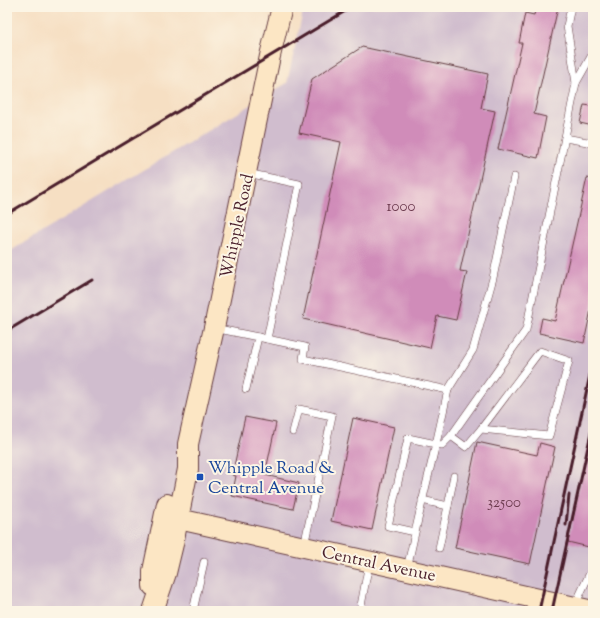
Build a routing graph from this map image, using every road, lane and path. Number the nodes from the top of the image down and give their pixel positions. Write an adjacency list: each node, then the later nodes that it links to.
1 (282, 7): 7 (main road, Whipple Road)
2 (571, 7): 4 (lane)
3 (593, 53): 4 (lane)
4 (576, 83): 5 (lane)
5 (565, 138): 6 (lane); 16 (lane)
6 (593, 143)
7 (247, 173): 9 (main road, Whipple Road); 11 (lane)
8 (514, 177): 13 (lane)
9 (214, 328): 10 (lane); 21 (main road, Whipple Road)
10 (258, 337): 11 (lane); 12 (lane)
11 (267, 339): 13 (lane)
12 (246, 389)
13 (448, 390): 17 (lane)
14 (481, 429): 14 (lane); 16 (lane)
15 (293, 432): 23 (lane)
16 (451, 436): 17 (lane)
17 (436, 444): 19 (lane); 22 (lane)
18 (454, 476): 20 (lane)
19 (422, 500): 20 (lane); 22 (lane)
20 (448, 506): 24 (lane)
21 (171, 518): 23 (main road, Central Avenue); 29 (main road, Whipple Road)
22 (415, 532): 27 (lane)
23 (304, 547): 25 (main road, Central Avenue)
24 (439, 548)
25 (370, 561): 27 (main road, Central Avenue); 32 (lane)
26 (204, 562): 31 (lane)
27 (407, 569): 30 (main road, Central Avenue)
28 (593, 574): 30 (lane)
29 (153, 610)
30 (587, 610)
31 (193, 611)
32 (360, 611)

